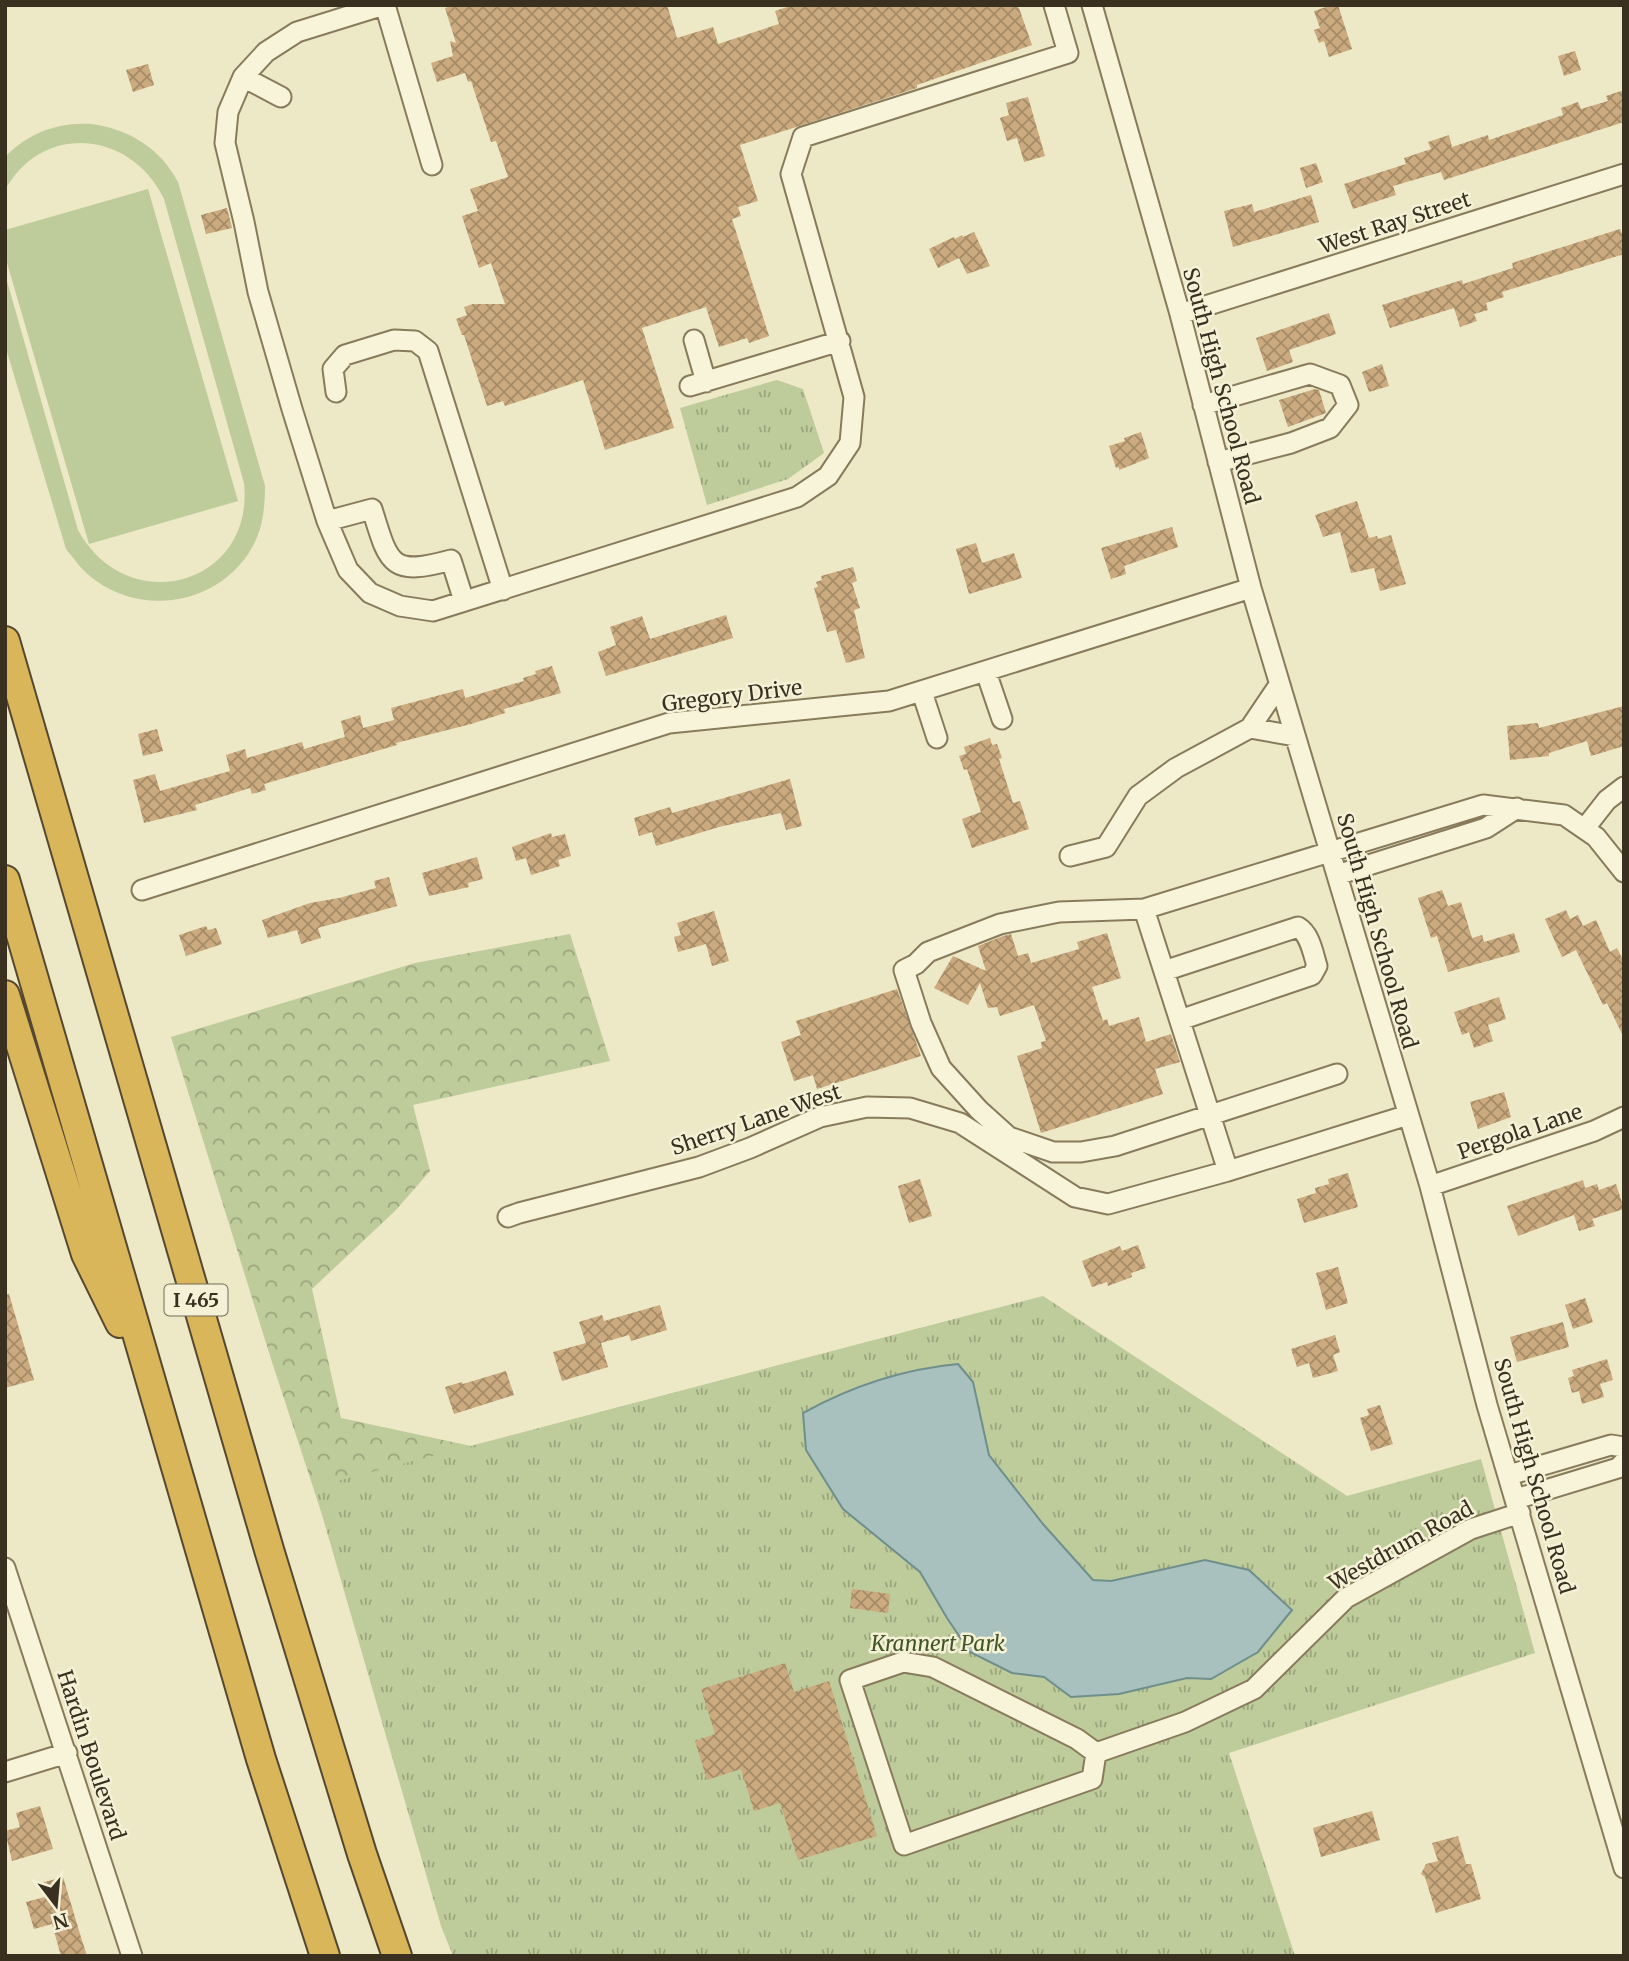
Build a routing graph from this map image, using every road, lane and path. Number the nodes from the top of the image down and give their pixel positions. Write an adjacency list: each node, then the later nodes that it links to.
1 (385, 5): 4 (street); 6 (street)
2 (1054, 5): 10 (street)
3 (1092, 5): 8 (street, South High School Road)
4 (243, 77): 5 (street); 14 (street)
5 (281, 97)
6 (432, 164)
7 (1624, 174): 8 (street, West Ray Street)
8 (1180, 314): 12 (street, South High School Road)
9 (694, 340): 10 (street)
10 (840, 341): 16 (street)
11 (336, 392): 16 (street)
12 (1203, 405): 13 (street, South High School Road); 13 (street)
13 (1218, 462): 15 (street, South High School Road)
14 (327, 521): 17 (street); 17 (street)
15 (1251, 588): 19 (street, Gregory Drive); 20 (street, South High School Road)
16 (503, 590): 17 (street)
17 (464, 601)
18 (5, 641): 58 (highway, I 465)
19 (986, 672): 21 (street, Gregory Drive); 22 (street)
20 (1279, 685): 23 (street); 24 (street, South High School Road)
21 (922, 692): 25 (street); 34 (street, Gregory Drive)
22 (1002, 719)
23 (1250, 728): 24 (street); 30 (street)
24 (1295, 736): 29 (street, South High School Road)
25 (937, 738)
26 (1624, 788): 28 (street)
27 (1517, 808): 28 (street); 29 (street); 32 (street)
28 (1585, 828): 31 (street)
29 (1331, 853): 32 (street, South High School Road); 35 (street)
30 (1070, 856)
31 (1624, 872)
32 (1337, 875): 40 (street, South High School Road)
33 (5, 880): 46 (highway)
34 (142, 890)
35 (1144, 909): 36 (street); 41 (street)
36 (1164, 971): 38 (street); 38 (street)
37 (5, 995): 46 (highway)
38 (1180, 1020): 41 (street)
39 (1337, 1074): 41 (street)
40 (1408, 1115): 43 (street, Sherry Lane West); 44 (street, South High School Road)
41 (1211, 1117): 43 (street)
42 (1624, 1117): 44 (street, Pergola Lane)
43 (1228, 1171): 45 (street, Sherry Lane West)
44 (1430, 1186): 49 (street, South High School Road)
45 (508, 1217)
46 (152, 1388): 57 (highway)
47 (1624, 1447): 49 (street)
48 (1624, 1462): 50 (street, Westdrum Road)
49 (1508, 1475): 50 (street, South High School Road)
50 (1518, 1506): 53 (street, Westdrum Road); 55 (street, South High School Road)
51 (5, 1568): 52 (street, Hardin Boulevard)
52 (67, 1753): 54 (street); 56 (street, Hardin Boulevard)
53 (1096, 1754): 53 (street)
54 (5, 1772)
55 (1624, 1868)
56 (132, 1956)
57 (325, 1956)
58 (397, 1956)

